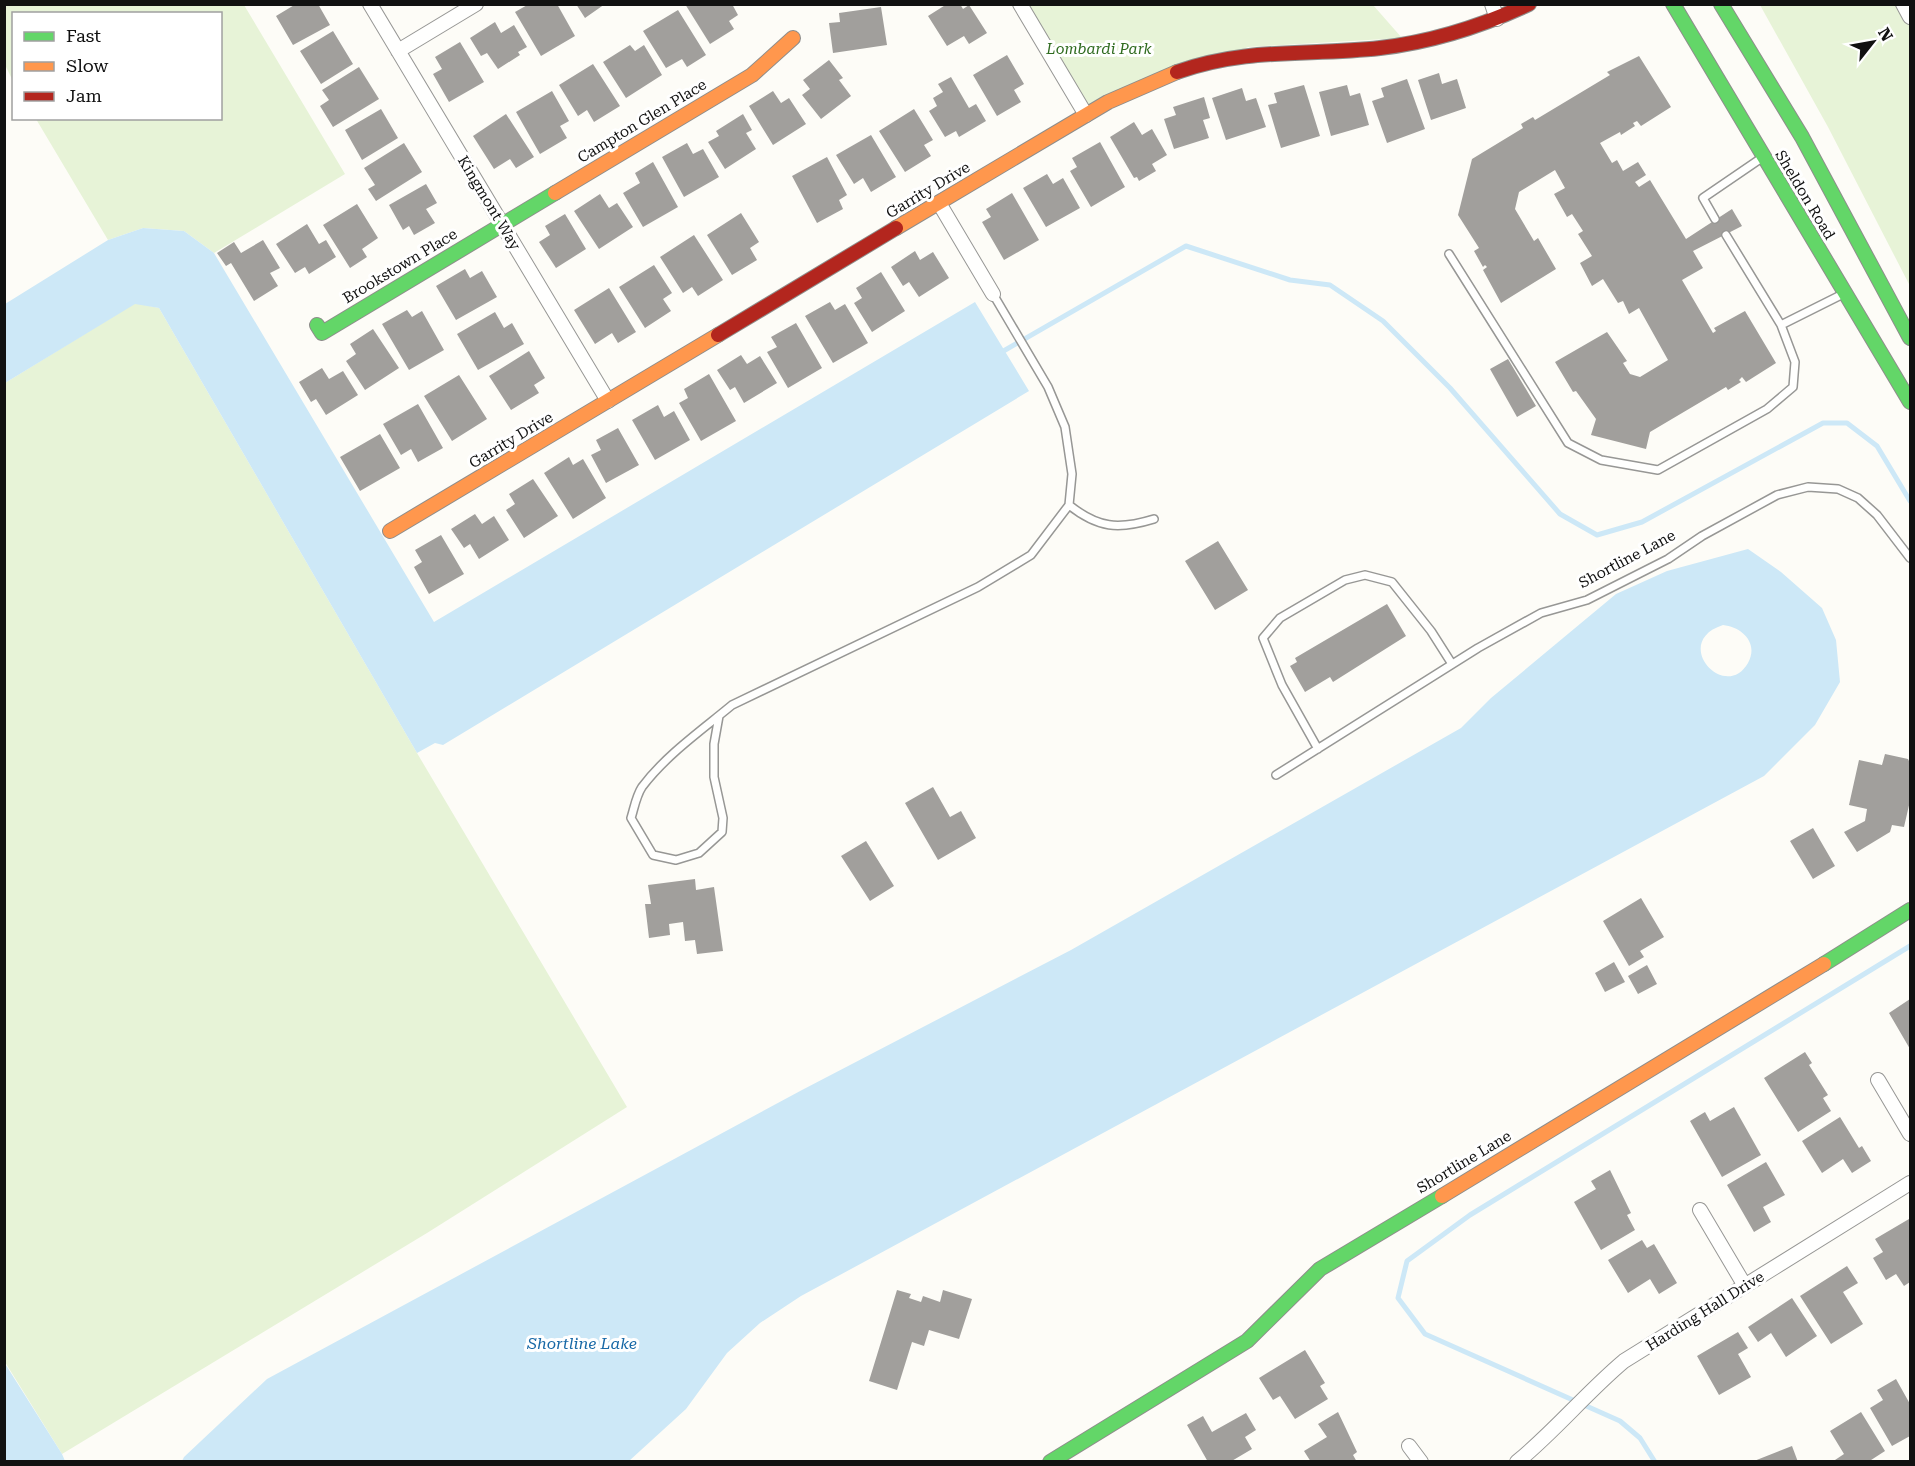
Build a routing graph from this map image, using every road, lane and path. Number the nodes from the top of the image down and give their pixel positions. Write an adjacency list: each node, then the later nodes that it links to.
1 (370, 4): 12 (street, Kingmont Way)
2 (476, 4): 12 (street)
3 (1020, 4): 13 (street)
4 (1492, 4): 10 (street)
5 (1528, 4): 10 (street, Garrity Drive)
6 (1673, 4): 14 (street, Sheldon Road)
7 (1721, 4): 24 (street, Sheldon Road)
8 (1903, 4): 9 (street)
9 (1911, 17)
10 (1497, 19): 13 (street, Garrity Drive)
11 (793, 38): 17 (street, Campton Glen Place)
12 (398, 51): 17 (street, Kingmont Way)
13 (1086, 115): 15 (street, Garrity Drive)
14 (1763, 157): 16 (lane); 20 (street, Sheldon Road)
15 (939, 203): 21 (street); 25 (street, Garrity Drive)
16 (1715, 219)
17 (502, 224): 22 (street, Brookstown Place); 25 (street, Kingmont Way)
18 (1726, 235): 23 (lane)
19 (1449, 254): 23 (lane)
20 (1845, 293): 23 (lane); 26 (street, Sheldon Road)
21 (993, 294): 27 (lane)
22 (317, 325)
23 (1781, 325)
24 (1911, 338)
25 (608, 401): 29 (street, Garrity Drive)
26 (1911, 402)
27 (1069, 505): 28 (lane); 32 (lane)
28 (1154, 519)
29 (390, 531)
30 (1911, 558): 31 (lane, Shortline Lane)
31 (1452, 664): 33 (lane, Shortline Lane); 33 (lane)
32 (719, 716): 32 (lane)
33 (1318, 749): 34 (lane, Shortline Lane)
34 (1276, 775)
35 (1911, 910): 42 (street, Shortline Lane)
36 (1878, 1080): 37 (street)
37 (1911, 1134)
38 (1911, 1183): 40 (street, Harding Hall Drive)
39 (1700, 1210): 40 (street)
40 (1745, 1286): 44 (street, Harding Hall Drive)
41 (1409, 1446): 43 (street)
42 (1050, 1461)
43 (1422, 1461)
44 (1517, 1461)

